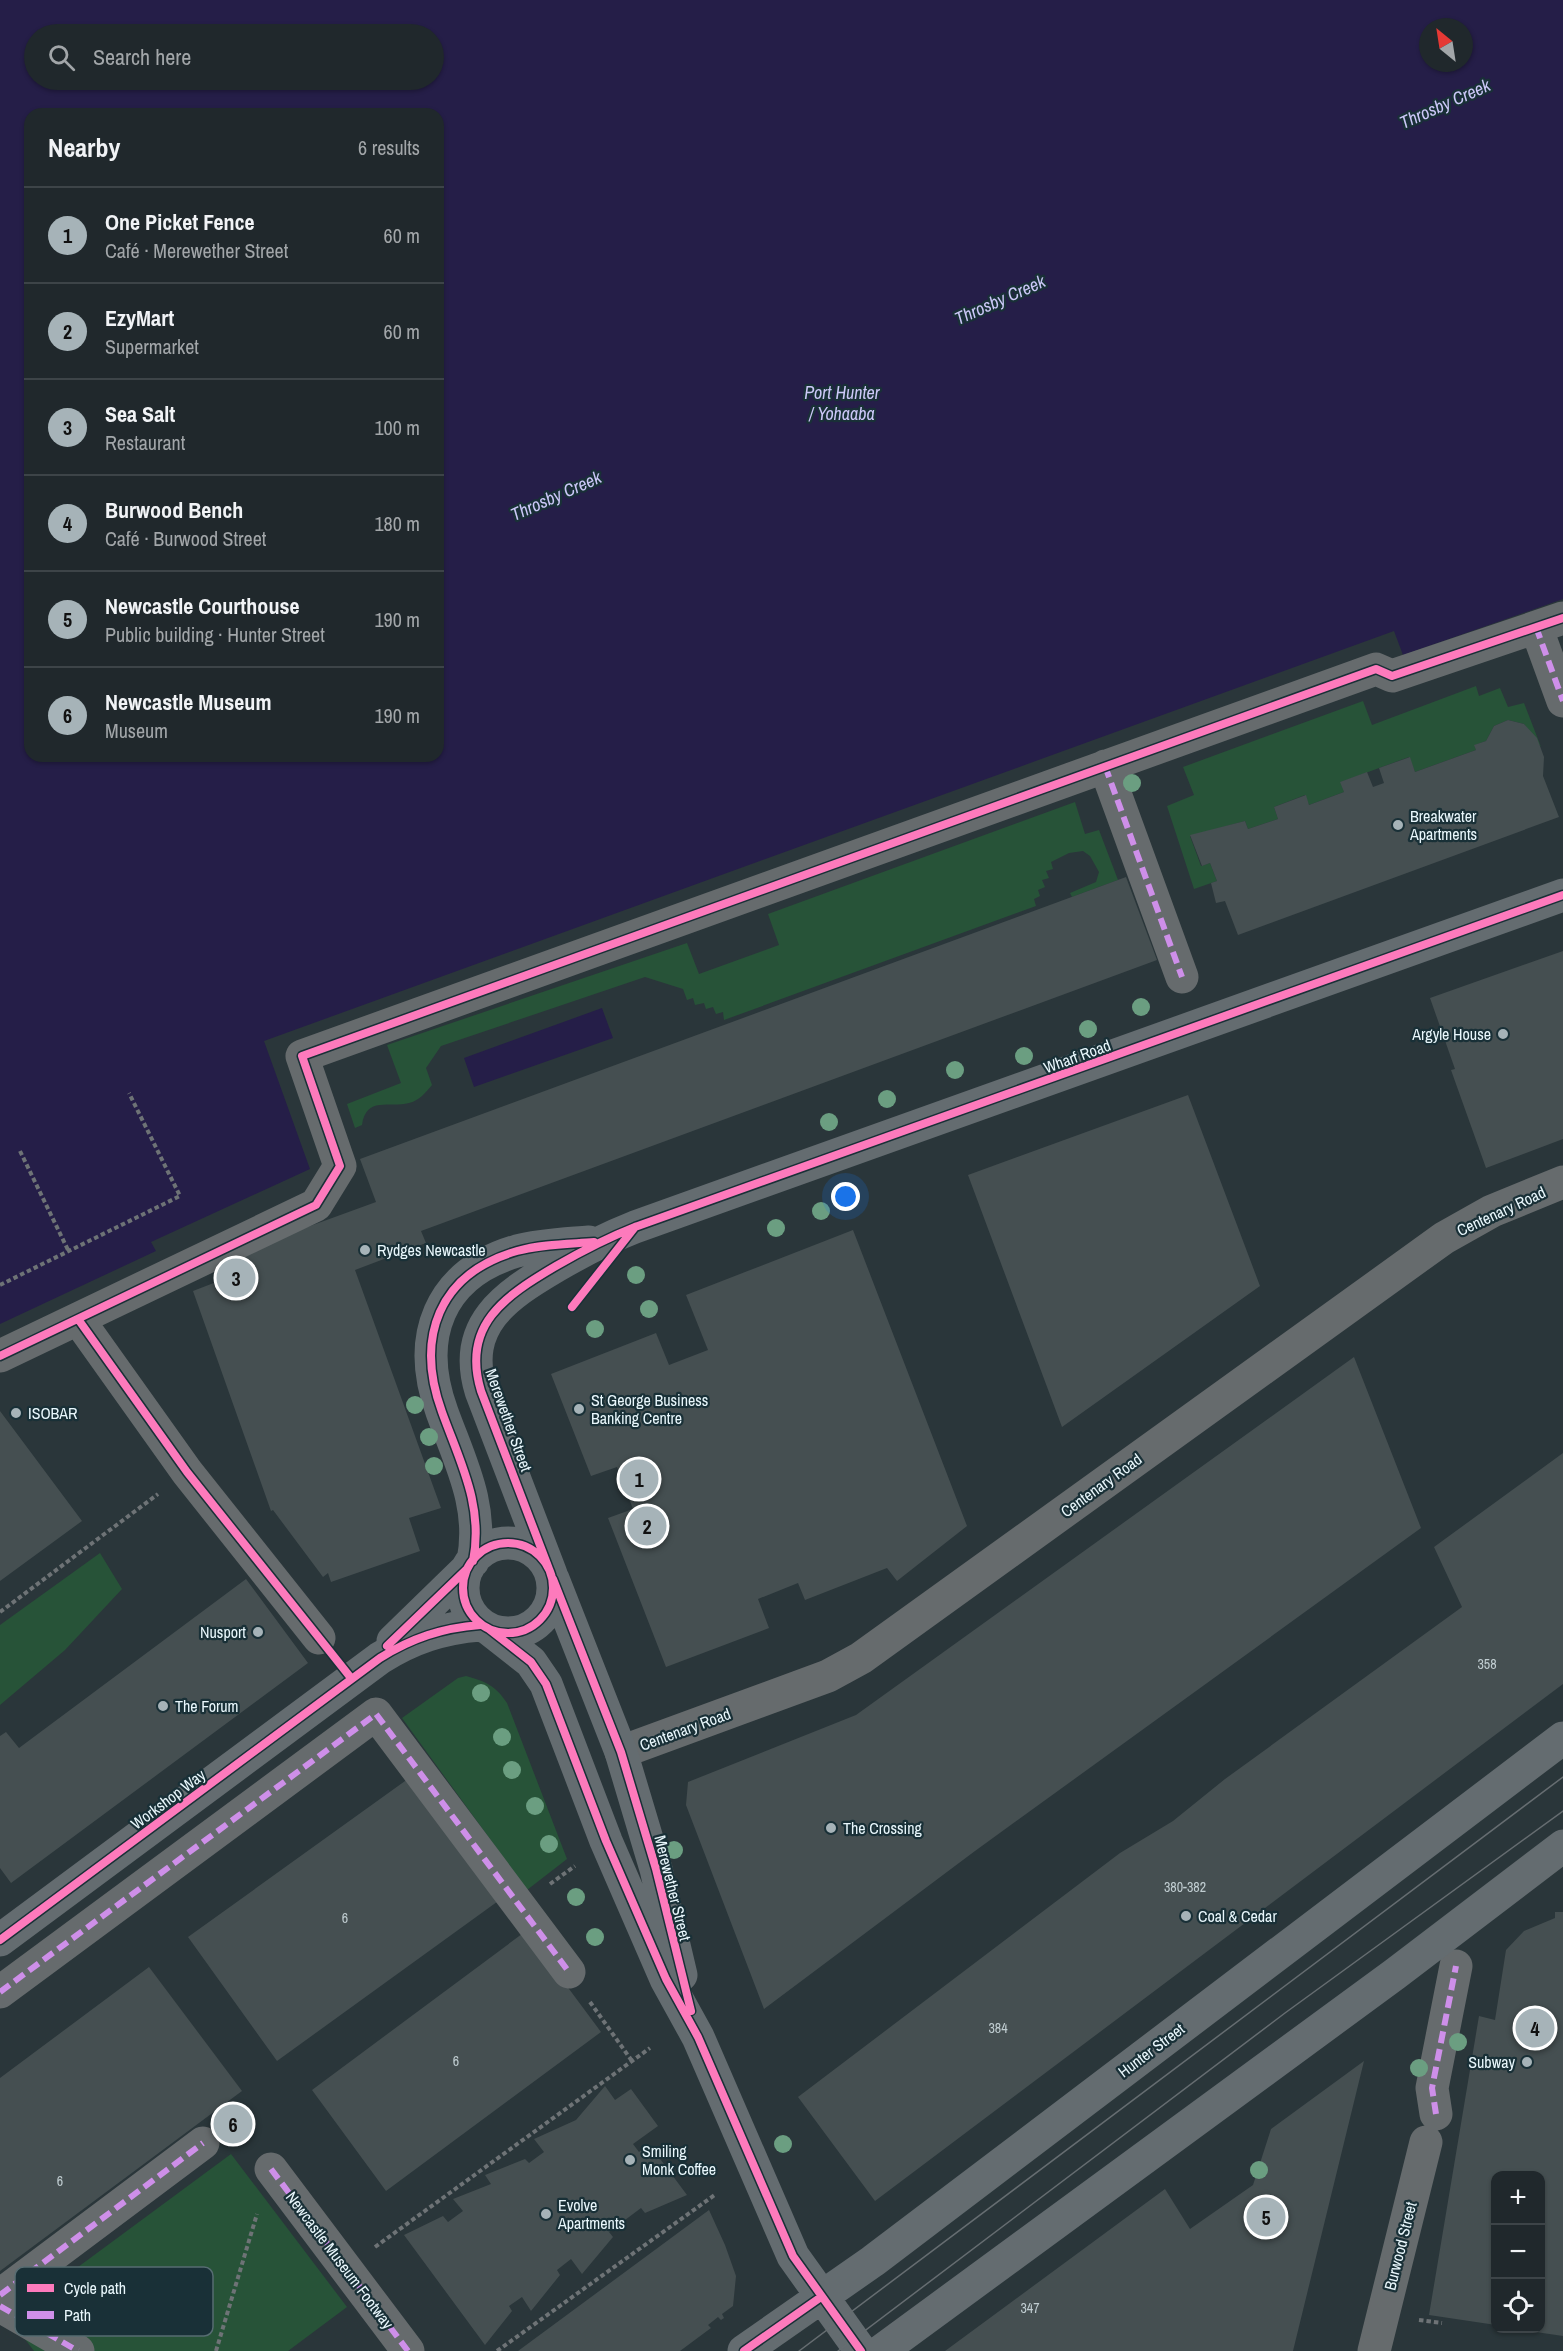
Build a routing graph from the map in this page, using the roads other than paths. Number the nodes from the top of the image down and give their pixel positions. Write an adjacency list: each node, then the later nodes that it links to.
1 (1550, 622): 2 (street); 3 (street)
2 (1563, 701)
3 (1105, 766): 5 (street); 8 (street)
4 (1563, 895): 7 (main road, Wharf Road)
5 (1182, 977)
6 (1563, 1182): 16 (street, Centenary Road)
7 (600, 1241): 10 (main road); 11 (main road, Merewether Street)
8 (78, 1319): 9 (street); 13 (street)
9 (0, 1356)
10 (471, 1564): 11 (main road); 12 (main road); 14 (main road, Workshop Way)
11 (551, 1574): 12 (main road); 16 (main road, Merewether Street)
12 (485, 1627): 14 (main road, Workshop Way); 17 (main road, Merewether Street)
13 (319, 1638)
14 (351, 1678): 19 (main road, Workshop Way)
15 (1561, 1741): 29 (main road, Hunter Street)
16 (621, 1752): 17 (main road); 23 (main road, Merewether Street)
17 (579, 1768): 23 (main road, Merewether Street)
18 (1563, 1846): 37 (main road)
19 (1, 1937)
20 (1456, 1966): 38 (street, Burwood Street)
21 (569, 1972): 22 (street)
22 (0, 1992)
23 (698, 2037): 29 (main road, Merewether Street)
24 (203, 2143): 26 (street)
25 (271, 2169): 34 (street, Newcastle Museum Footway)
26 (37, 2267)
27 (15, 2284): 28 (street)
28 (0, 2295)
29 (821, 2297): 35 (main road, Hunter Street); 36 (main road, Merewether Street)
30 (0, 2306): 31 (street)
31 (15, 2315)
32 (52, 2336): 33 (street)
33 (78, 2351)
34 (408, 2351)
35 (744, 2351)
36 (861, 2351)
37 (881, 2351)
38 (1374, 2351)

